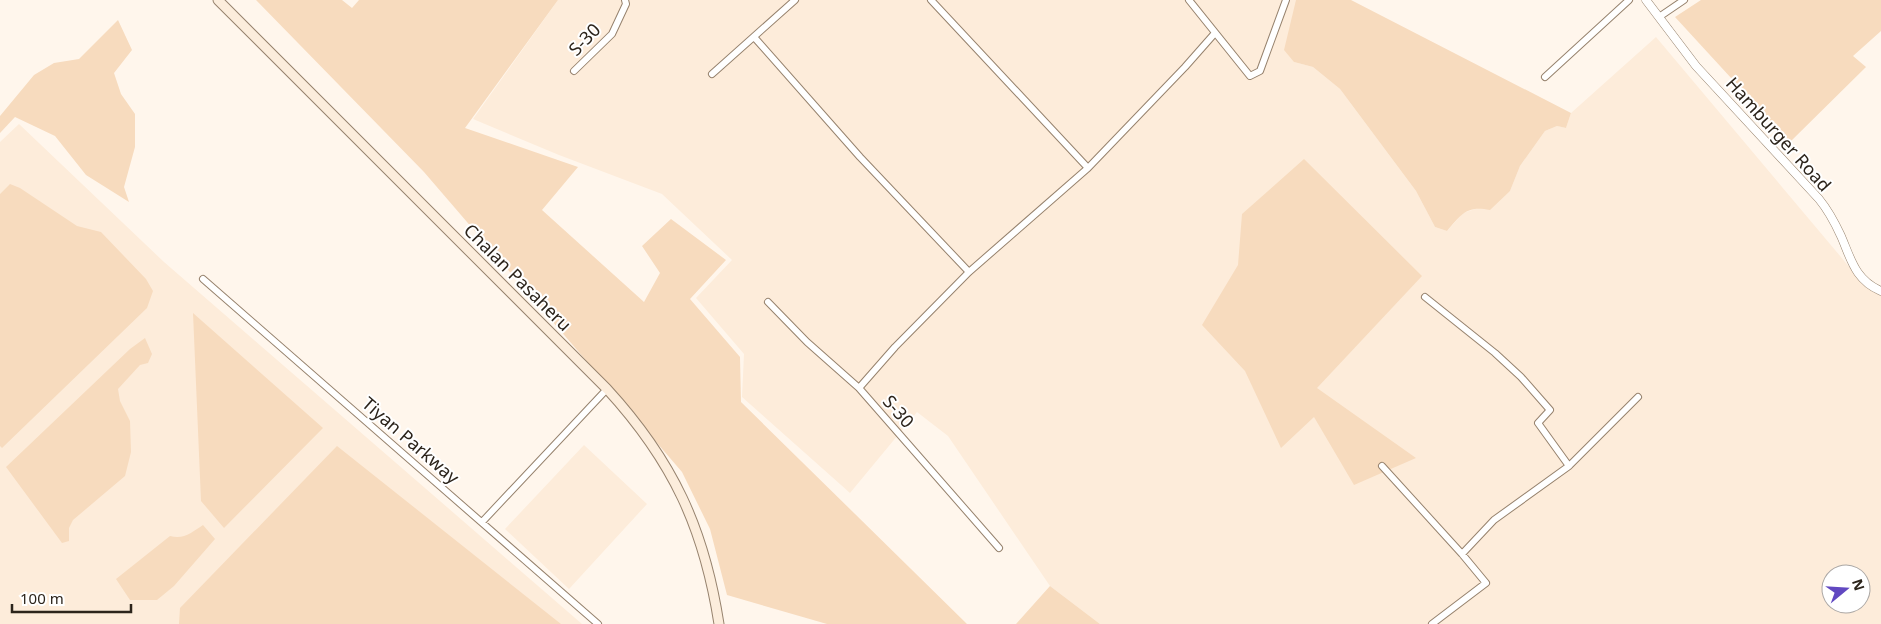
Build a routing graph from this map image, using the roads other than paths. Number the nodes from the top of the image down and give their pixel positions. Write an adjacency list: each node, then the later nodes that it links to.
1 (218, 0): 23 (main road, Chalan Pasaheru)
2 (625, 0): 13 (street, S-30)
3 (795, 0): 12 (street)
4 (931, 0): 16 (street)
5 (1189, 0): 11 (street)
6 (1286, 0): 11 (street)
7 (1629, 0): 15 (street)
8 (1646, 0): 10 (street, Hamburger Road)
9 (1684, 0): 10 (street)
10 (1659, 17): 19 (street, Hamburger Road)
11 (1215, 33): 16 (street)
12 (754, 37): 14 (street); 17 (street)
13 (574, 71)
14 (712, 74)
15 (1545, 76)
16 (1088, 168): 17 (street)
17 (969, 272): 22 (street)
18 (203, 279): 27 (street, Tiyan Parkway)
19 (1881, 291)
20 (1425, 297): 26 (street)
21 (768, 302): 22 (street, S-30)
22 (859, 388): 28 (street, S-30)
23 (607, 389): 27 (street); 31 (main road, Chalan Pasaheru)
24 (1638, 398): 26 (street)
25 (1382, 466): 29 (street)
26 (1569, 466): 29 (street)
27 (482, 522): 30 (street, Tiyan Parkway)
28 (999, 548)
29 (1462, 554): 32 (street)
30 (598, 624)
31 (719, 624)
32 (1432, 624)

